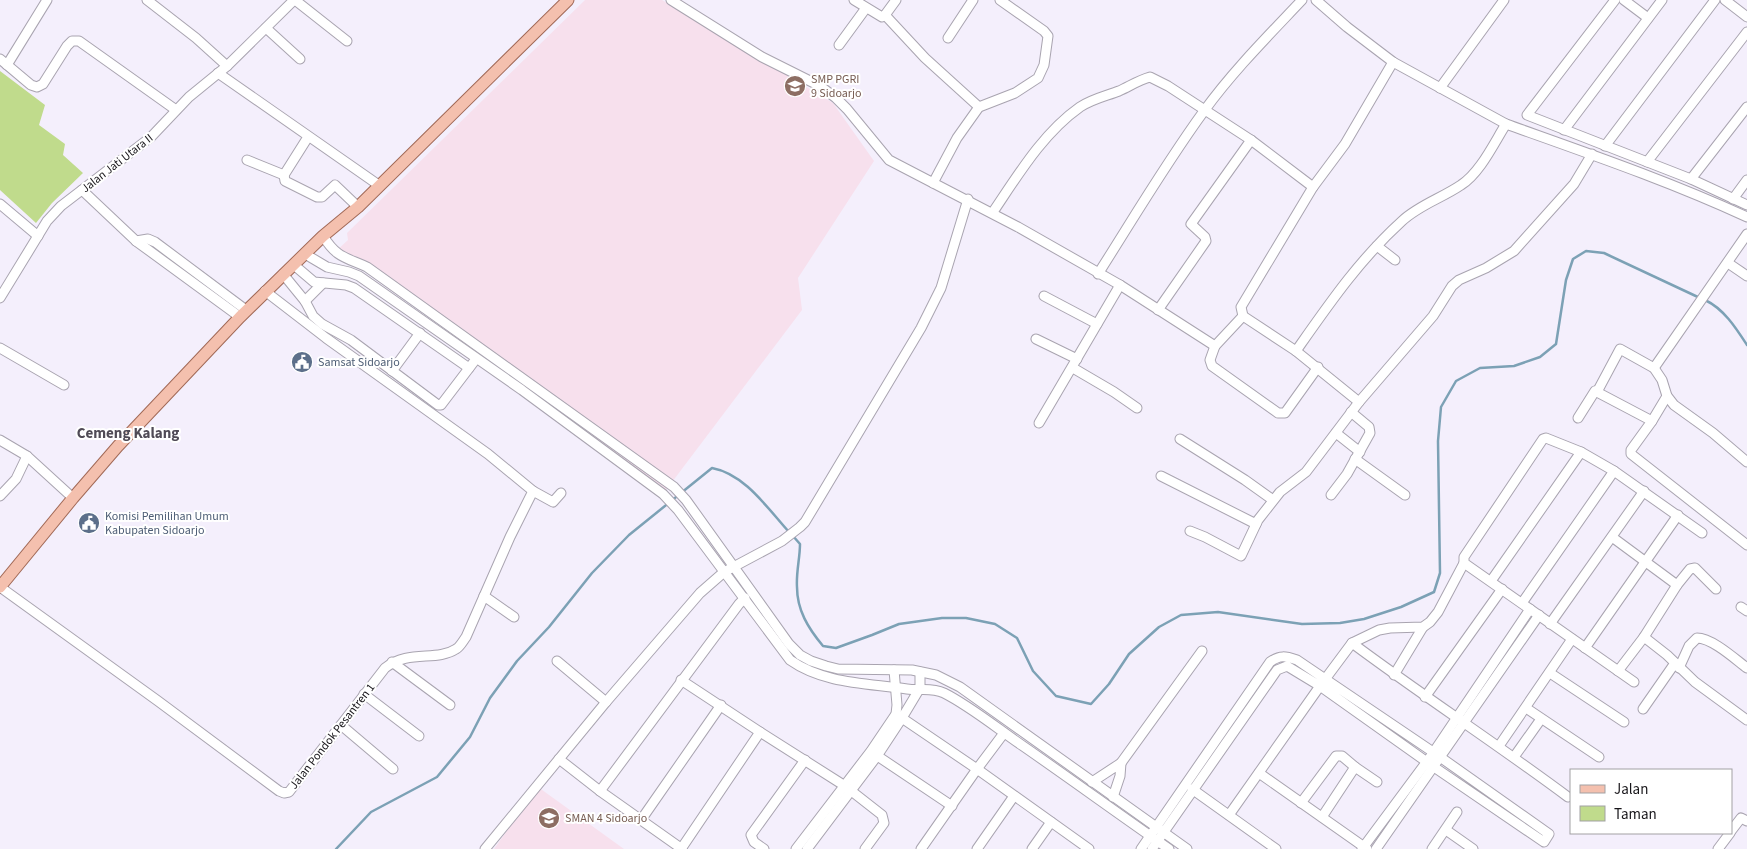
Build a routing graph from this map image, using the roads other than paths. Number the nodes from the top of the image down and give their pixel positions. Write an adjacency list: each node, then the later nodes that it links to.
1 (47, 0): 28 (street)
2 (147, 0): 30 (street)
3 (568, 0): 49 (main road)
4 (671, 0): 48 (street)
5 (854, 0): 18 (street)
6 (896, 0): 19 (street)
7 (973, 0): 24 (street)
8 (1000, 0): 33 (street)
9 (1302, 0): 36 (street)
10 (1316, 0): 29 (street)
11 (1504, 0): 32 (street)
12 (1616, 0): 38 (street)
13 (1624, 0): 21 (street)
14 (1662, 0): 21 (street)
15 (1715, 0): 41 (street)
16 (1725, 0): 20 (street)
17 (290, 1): 22 (street, Jalan Jati Utara II); 25 (street)
18 (866, 8): 19 (street); 26 (street)
19 (885, 15): 33 (street)
20 (1747, 17)
21 (1648, 18): 38 (street)
22 (266, 28): 27 (street); 30 (street, Jalan Jati Utara II)
23 (1747, 32): 44 (street)
24 (948, 38)
25 (347, 41)
26 (840, 45)
27 (300, 59)
28 (4, 62): 35 (street)
29 (1393, 62): 32 (street); 50 (street)
30 (226, 66): 31 (street, Jalan Jati Utara II)
31 (218, 73): 35 (street, Jalan Jati Utara II); 39 (street)
32 (1440, 88): 37 (street)
33 (979, 107): 48 (street)
34 (1747, 107): 46 (street)
35 (176, 110): 51 (street, Jalan Jati Utara II)
36 (1204, 110): 40 (street); 57 (street); 68 (street)
37 (1506, 124): 42 (street); 62 (street)
38 (1564, 130): 41 (street)
39 (308, 137): 45 (street); 49 (street)
40 (1251, 140): 50 (street); 76 (street)
41 (1605, 146): 44 (street)
42 (1592, 154): 58 (street); 97 (street)
43 (248, 160): 45 (street)
44 (1647, 162): 46 (street)
45 (284, 175): 56 (street)
46 (1691, 179): 52 (street)
47 (1747, 180): 52 (street)
48 (933, 183): 53 (street)
49 (380, 186): 56 (main road)
50 (1313, 187): 78 (street)
51 (82, 190): 60 (street, Jalan Jati Utara II); 77 (street)
52 (1733, 199): 54 (street)
53 (968, 200): 57 (street); 130 (street)
54 (1747, 205)
55 (3, 207): 60 (street)
56 (358, 207): 61 (main road)
57 (993, 212): 68 (street)
58 (1747, 217)
59 (1747, 234): 65 (street)
60 (38, 236): 74 (street, Jalan Jati Utara II)
61 (323, 236): 63 (main road); 82 (street)
62 (1377, 246): 64 (street); 85 (street)
63 (305, 254): 66 (main road); 86 (street)
64 (1395, 260)
65 (1728, 263): 69 (street); 90 (street)
66 (294, 265): 67 (main road); 70 (street)
67 (283, 274): 72 (main road); 75 (street)
68 (1098, 274): 71 (street)
69 (1747, 276)
70 (323, 283): 75 (street); 80 (street)
71 (1120, 285): 76 (street); 79 (street)
72 (265, 291): 77 (main road); 114 (street)
73 (1044, 296): 79 (street)
74 (0, 298)
75 (305, 301): 91 (street)
76 (1158, 310): 83 (street)
77 (243, 313): 120 (main road)
78 (1243, 316): 83 (street); 85 (street)
79 (1097, 324): 87 (street)
80 (420, 333): 89 (street); 91 (street)
81 (1036, 339): 87 (street)
82 (477, 345): 86 (street); 92 (street)
83 (1215, 346): 88 (street)
84 (0, 348): 93 (street)
85 (1296, 351): 88 (street)
86 (473, 356): 89 (street); 94 (street)
87 (1075, 364): 98 (street); 102 (street)
88 (1318, 367): 97 (street)
89 (468, 368): 91 (street)
90 (1654, 368): 95 (street); 96 (street)
91 (392, 371)
92 (528, 382): 94 (street); 110 (street)
93 (64, 385)
94 (522, 390): 112 (street)
95 (1597, 392): 100 (street); 101 (street)
96 (1667, 396): 101 (street); 109 (street)
97 (1360, 402): 99 (street)
98 (1137, 408)
99 (1351, 412): 103 (street); 108 (street)
100 (1578, 418)
101 (1652, 422): 127 (street)
102 (1039, 423)
103 (1336, 433): 108 (street); 121 (street)
104 (1180, 439): 121 (street)
105 (0, 440): 107 (street)
106 (1581, 452): 111 (street); 129 (street); 132 (street)
107 (28, 456): 119 (street); 120 (street)
108 (1358, 456): 117 (street); 118 (street)
109 (1747, 462)
110 (643, 464): 112 (street); 130 (street)
111 (1614, 471): 115 (street); 140 (street)
112 (636, 474): 131 (street)
113 (1161, 476): 123 (street)
114 (533, 491): 116 (street); 137 (street)
115 (1644, 491): 122 (street); 126 (street)
116 (561, 492)
117 (1331, 495)
118 (1405, 495)
119 (0, 496)
120 (73, 498): 134 (main road)
121 (1273, 500): 123 (street)
122 (1678, 515): 125 (street); 128 (street)
123 (1256, 524): 124 (street)
124 (1190, 531)
125 (1702, 533)
126 (1612, 537): 128 (street); 144 (street)
127 (1747, 544)
128 (1645, 561): 133 (street); 149 (street)
129 (1464, 563): 132 (street); 145 (street)
130 (734, 566): 131 (street); 139 (street)
131 (724, 572): 138 (street); 167 (street)
132 (1491, 581): 135 (street)
133 (1677, 585): 136 (street); 146 (street)
134 (0, 587): 178 (street, Jalan Pondok Pesantren 1)
135 (1502, 589): 140 (street); 166 (street)
136 (1716, 589)
137 (484, 596): 142 (street); 152 (street)
138 (745, 598): 139 (street); 160 (street)
139 (756, 605): 143 (street)
140 (1526, 606): 141 (street); 175 (street)
141 (1539, 615): 144 (street); 175 (street)
142 (514, 617)
143 (769, 624): 155 (street); 163 (street)
144 (1550, 624): 147 (street)
145 (1423, 627): 148 (street); 159 (street)
146 (1644, 637): 153 (street); 156 (street)
147 (1572, 639): 149 (street); 158 (street)
148 (1352, 643): 159 (street); 161 (street)
149 (1585, 648): 156 (street)
150 (1202, 651): 191 (street)
151 (557, 661): 167 (street)
152 (392, 662): 165 (street, Jalan Pondok Pesantren 1); 168 (street)
153 (1677, 665): 154 (street); 171 (street); 176 (street)
154 (1747, 668)
155 (894, 670): 157 (street); 163 (street)
156 (1618, 671): 162 (street)
157 (920, 672): 164 (street); 174 (street)
158 (1550, 673): 170 (street); 177 (street)
159 (1394, 675): 166 (street)
160 (681, 680): 169 (street); 200 (street)
161 (1322, 682): 190 (street); 195 (street); 199 (street); 213 (street)
162 (1634, 682)
163 (895, 687): 164 (street); 172 (street)
164 (920, 688): 172 (street); 179 (street)
165 (364, 694): 178 (street, Jalan Pondok Pesantren 1); 182 (street)
166 (1425, 697): 175 (street)
167 (606, 702): 188 (street)
168 (450, 705)
169 (720, 705): 181 (street); 209 (street)
170 (1526, 708): 173 (street); 184 (street)
171 (1643, 709)
172 (899, 716): 185 (street); 194 (street)
173 (1541, 719): 186 (street); 187 (street)
174 (1006, 720): 179 (street); 180 (street)
175 (1460, 720): 184 (street); 190 (street)
176 (1747, 720)
177 (1624, 722)
178 (341, 725): 193 (street)
179 (1002, 731): 183 (street); 194 (street)
180 (1021, 731): 183 (street); 196 (street)
181 (760, 732): 189 (street); 220 (street)
182 (419, 736)
183 (1015, 740): 216 (street)
184 (1498, 746): 186 (street)
185 (874, 754): 198 (street); 205 (street)
186 (1514, 757): 203 (street)
187 (1598, 757)
188 (559, 758): 200 (street); 219 (street)
189 (805, 760): 198 (street); 221 (street)
190 (1433, 761): 217 (street); 218 (street); 234 (street)
191 (1121, 763): 196 (street); 202 (street)
192 (1356, 767): 197 (street); 204 (street); 208 (street)
193 (393, 769)
194 (977, 769): 201 (street); 205 (street)
195 (1259, 773): 204 (street); 207 (street)
196 (1092, 782): 202 (street)
197 (1377, 782)
198 (848, 789): 222 (street); 223 (street); 224 (street)
199 (1192, 789): 207 (street); 213 (street)
200 (600, 791): 209 (street)
201 (1014, 796): 211 (street); 226 (street)
202 (1113, 797): 213 (street)
203 (1568, 797)
204 (1302, 803): 208 (street)
205 (952, 806): 225 (street)
206 (1457, 812): 214 (street)
207 (1229, 815): 233 (street)
208 (1322, 817): 218 (street)
209 (641, 820): 220 (street)
210 (1747, 821): 212 (street)
211 (1051, 822): 227 (street); 228 (street)
212 (1732, 829)
213 (1160, 830): 216 (street); 232 (street)
214 (1446, 830): 235 (street); 236 (street)
215 (1729, 834): 237 (street)
216 (1154, 838): 229 (street); 230 (street); 231 (street)
217 (1543, 845)
218 (1365, 848)
219 (485, 849)
220 (682, 849)
221 (764, 849)
222 (796, 849)
223 (807, 849)
224 (866, 849)
225 (922, 849)
226 (977, 849)
227 (1032, 849)
228 (1087, 849)
229 (1141, 849)
230 (1152, 849)
231 (1169, 849)
232 (1187, 849)
233 (1276, 849)
234 (1376, 849)
235 (1432, 849)
236 (1473, 849)
237 (1718, 849)

